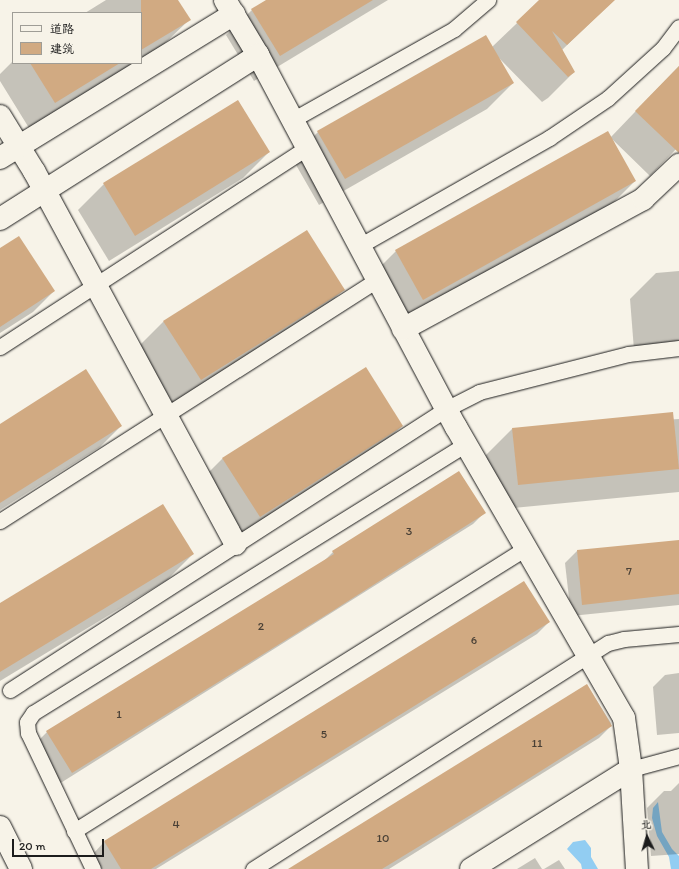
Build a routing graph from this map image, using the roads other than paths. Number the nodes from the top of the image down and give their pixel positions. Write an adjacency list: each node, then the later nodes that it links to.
1 (488, 0): 6 (lane)
2 (229, 7): 4 (street); 7 (street)
3 (679, 27): 13 (lane)
4 (258, 54): 6 (street); 11 (street)
5 (0, 116): 7 (street)
6 (292, 120): 8 (street)
7 (19, 146): 9 (street); 11 (street)
8 (307, 148): 13 (street); 15 (lane)
9 (0, 158)
10 (679, 165): 16 (street)
11 (44, 190): 12 (street); 15 (street)
12 (0, 219)
13 (359, 246): 14 (street)
14 (377, 280): 16 (street); 20 (lane)
15 (96, 285): 17 (lane); 20 (street)
16 (403, 329): 19 (street)
17 (0, 347)
18 (679, 348): 19 (lane)
19 (446, 408): 21 (street); 23 (lane)
20 (166, 415): 22 (lane); 23 (street)
21 (466, 444): 24 (street); 31 (lane)
22 (0, 521)
23 (236, 544): 27 (lane)
24 (526, 548): 26 (street); 31 (lane)
25 (679, 634): 26 (lane)
26 (588, 656): 29 (street); 34 (lane)
27 (10, 690)
28 (679, 756): 29 (lane)
29 (631, 769): 35 (street); 36 (street)
30 (0, 827): 32 (street)
31 (74, 831): 33 (lane)
32 (21, 869)
33 (93, 869)
34 (253, 869)
35 (471, 869)
36 (637, 869)

